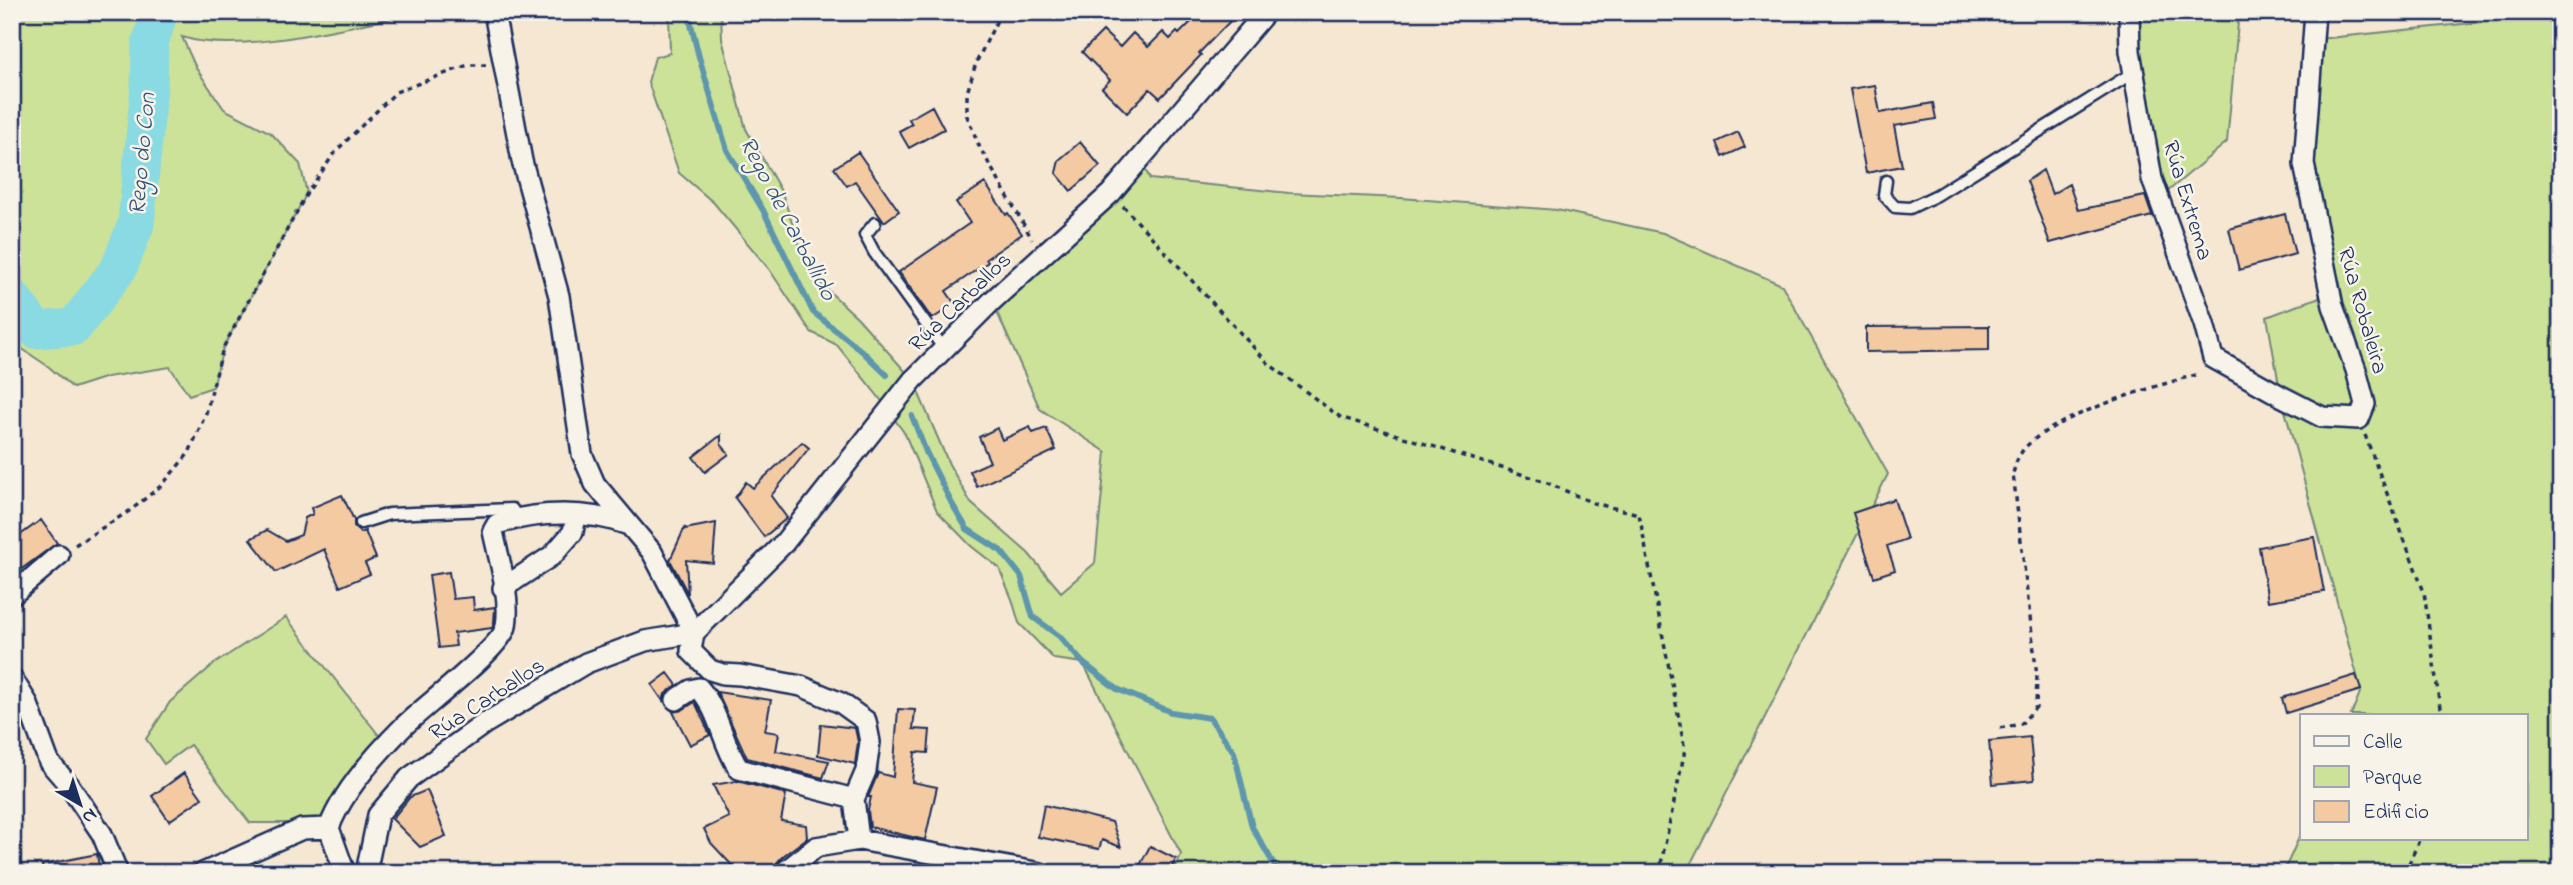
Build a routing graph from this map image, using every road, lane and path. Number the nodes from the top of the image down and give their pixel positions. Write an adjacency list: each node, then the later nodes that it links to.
1 (494, 12): 6 (street)
2 (1001, 12): 11 (path)
3 (1266, 12): 9 (street, Rúa Carballos)
4 (2129, 12): 7 (street, Rúa Extrema)
5 (2315, 12): 14 (street, Rúa Robaleira)
6 (502, 64): 18 (street); 19 (path)
7 (2134, 72): 8 (lane); 13 (street, Rúa Extrema)
8 (1886, 181)
9 (1111, 193): 11 (street, Rúa Carballos); 37 (path)
10 (874, 223): 12 (lane)
11 (1046, 252): 12 (street, Rúa Carballos)
12 (944, 349): 22 (street, Rúa Carballos)
13 (2213, 358): 14 (street); 26 (path)
14 (2359, 419): 25 (path)
15 (576, 516): 16 (street); 18 (street); 20 (street)
16 (518, 518): 17 (lane); 20 (street, Rúa Carballos)
17 (361, 523)
18 (631, 526): 22 (street)
19 (59, 555): 21 (street)
20 (503, 589): 28 (street, Rúa Carballos)
21 (12, 595)
22 (694, 633): 27 (street); 34 (street, Rúa Carballos)
23 (12, 678): 31 (street)
24 (676, 700): 27 (street)
25 (2441, 714)
26 (2000, 728)
27 (854, 799): 29 (street)
28 (329, 828): 32 (street); 33 (street)
29 (859, 840): 35 (street); 36 (street)
30 (2419, 840): 38 (path)
31 (118, 873)
32 (203, 873)
33 (345, 873)
34 (370, 873)
35 (783, 873)
36 (1041, 873)
37 (1659, 873)
38 (2405, 873)

